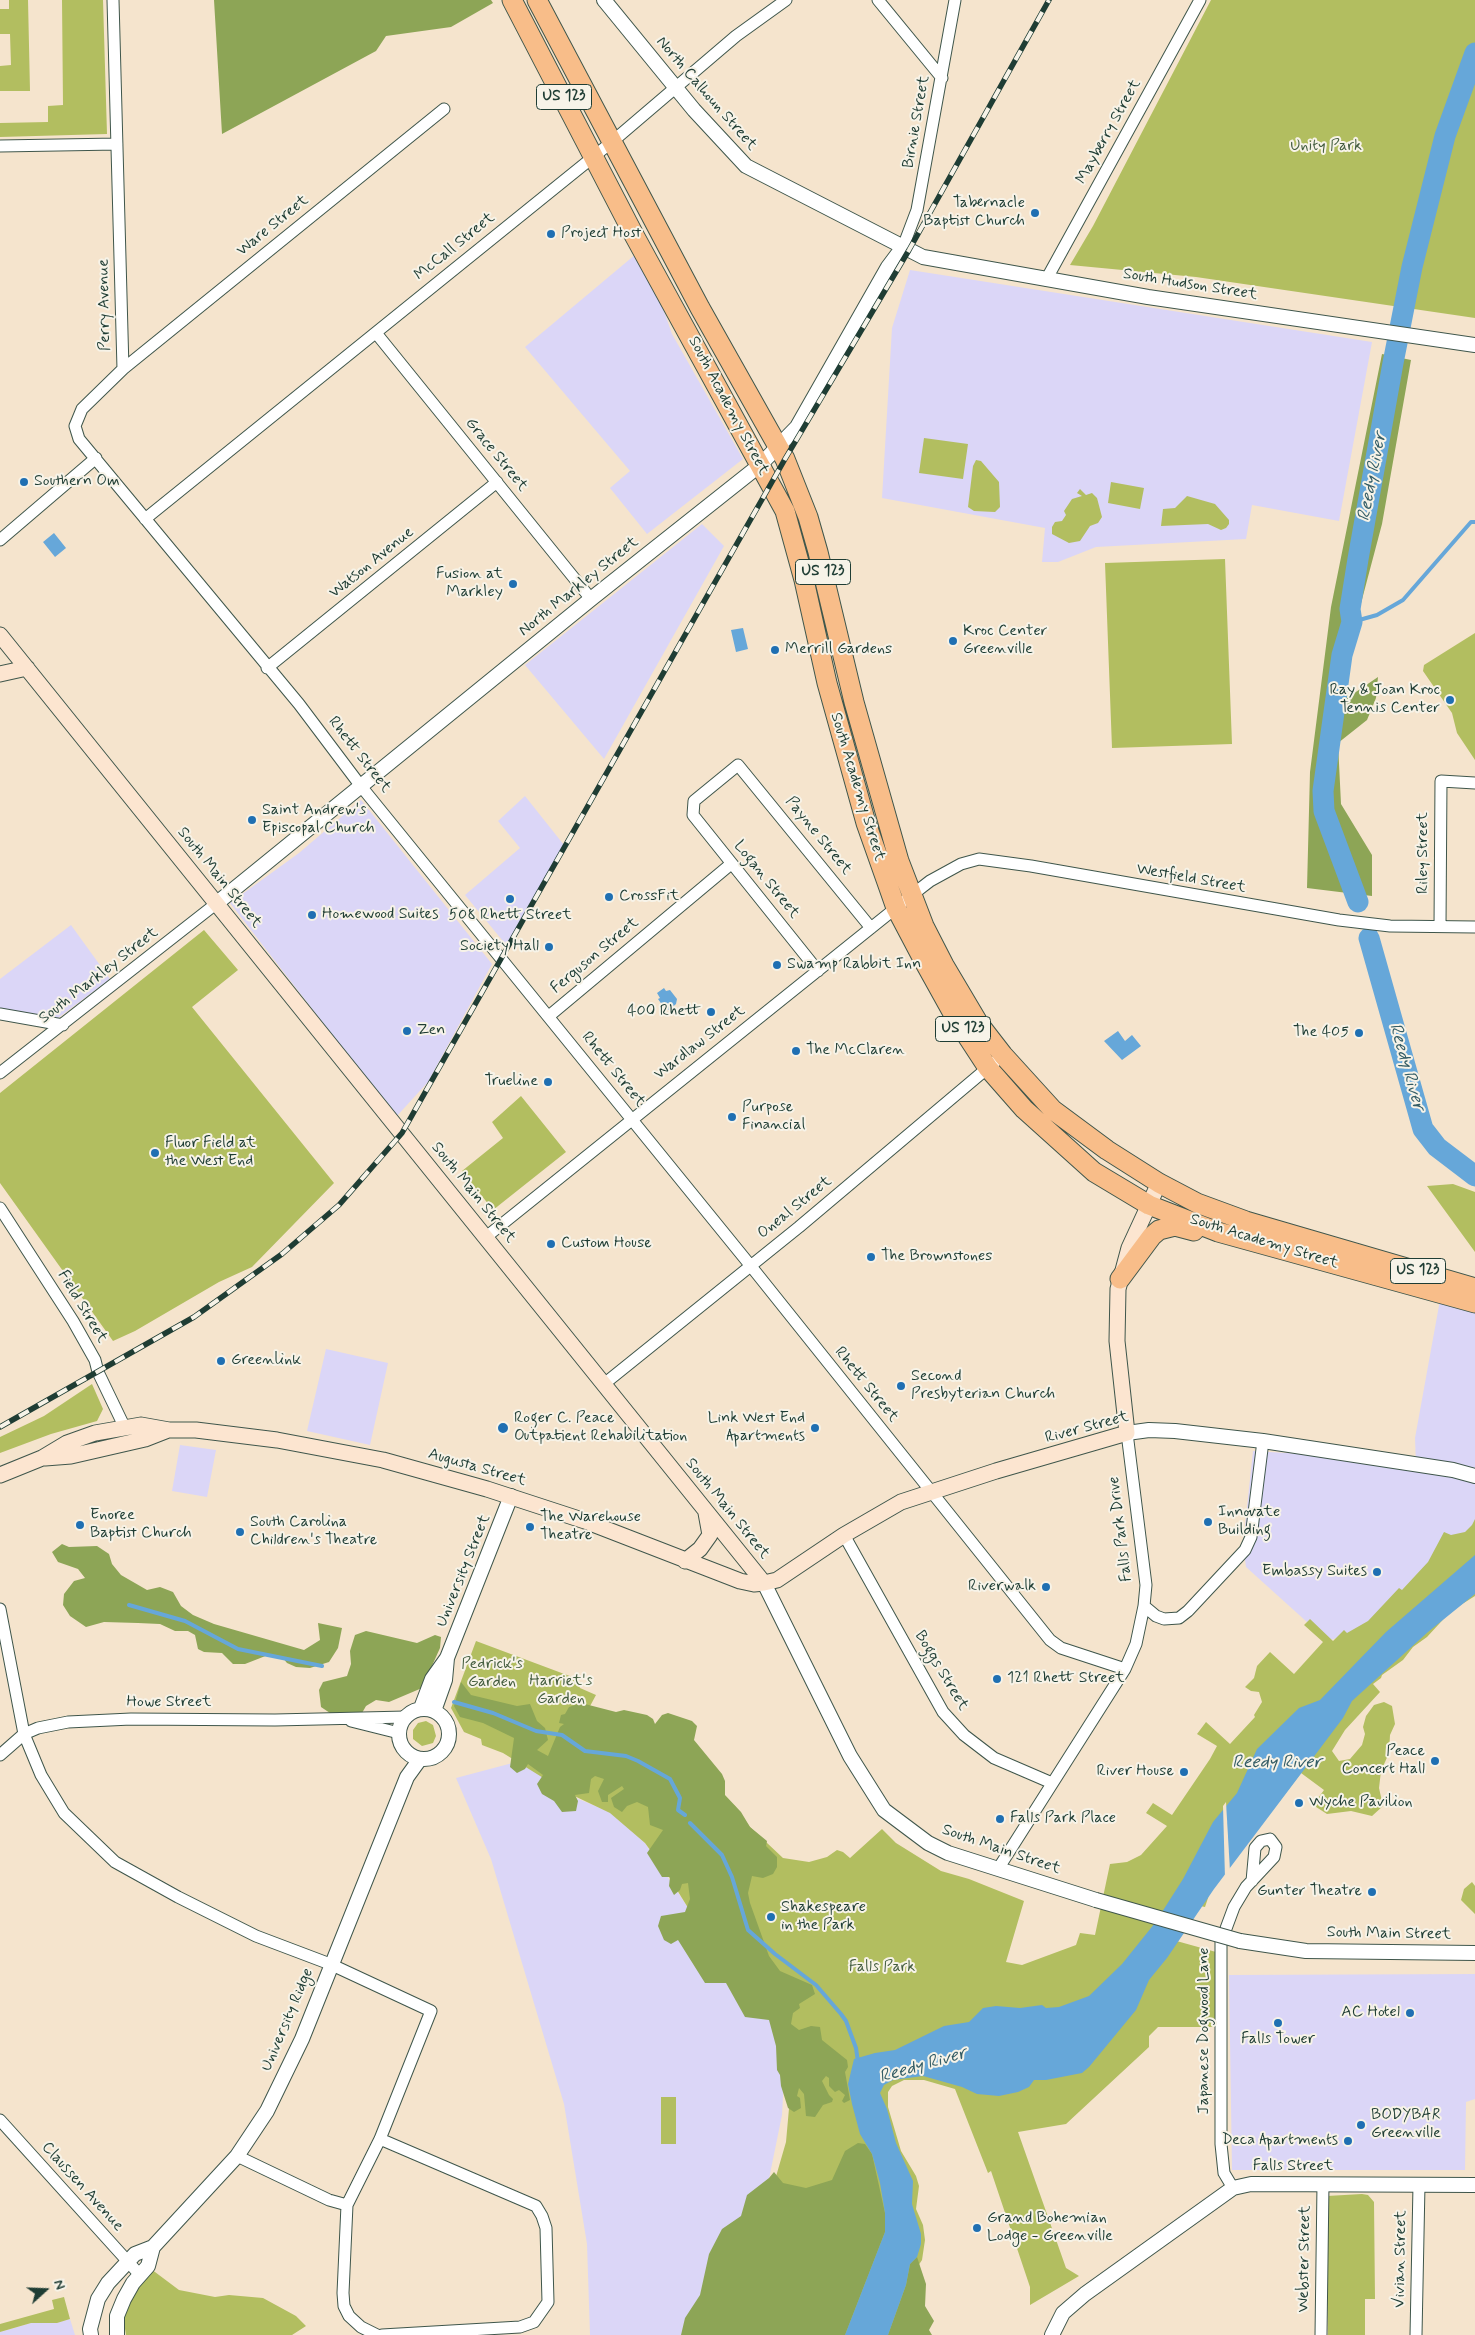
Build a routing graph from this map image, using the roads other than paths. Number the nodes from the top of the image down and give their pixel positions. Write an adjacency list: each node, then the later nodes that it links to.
1 (113, 0): 13 (street, Perry Avenue)
2 (512, 0): 15 (highway, South Academy Street / US 123)
3 (537, 0): 12 (highway, South Academy Street / US 123)
4 (604, 0): 10 (street, North Calhoun Street)
5 (786, 0): 10 (street, McCall Street)
6 (878, 0): 9 (street)
7 (955, 0): 9 (street, Birnie Street)
8 (1200, 0): 17 (street, Mayberry Street)
9 (942, 78): 16 (street, Birnie Street)
10 (676, 88): 12 (street, McCall Street); 16 (street, North Calhoun Street)
11 (444, 109): 20 (street, Ware Street)
12 (613, 140): 15 (street, McCall Street); 21 (highway, South Academy Street / US 123)
13 (117, 144): 14 (street); 20 (street, Perry Avenue)
14 (0, 146)
15 (595, 155): 18 (street, McCall Street); 23 (highway, South Academy Street / US 123)
16 (903, 247): 17 (street, South Hudson Street); 21 (street, North Markley Street)
17 (1046, 280): 19 (street, South Hudson Street)
18 (376, 333): 24 (street, Grace Street); 25 (street, McCall Street)
19 (1475, 346)
20 (123, 369): 22 (street, Perry Avenue)
21 (777, 447): 23 (street, North Markley Street); 36 (highway, South Academy Street / US 123)
22 (96, 458): 25 (street, Rhett Street); 26 (street)
23 (760, 465): 27 (street, North Markley Street); 38 (highway, South Academy Street / US 123)
24 (497, 482): 27 (street, Grace Street); 30 (street, Watson Avenue)
25 (146, 519): 30 (street, Rhett Street)
26 (0, 540)
27 (591, 599): 34 (street, North Markley Street)
28 (0, 635): 29 (main road, South Main Street)
29 (27, 668): 31 (main road); 37 (main road, South Main Street)
30 (267, 668): 34 (street, Rhett Street)
31 (0, 674)
32 (738, 765): 35 (street, Logan Street); 41 (street, Payne Street)
33 (1475, 783): 39 (street, Riley Street)
34 (360, 785): 37 (street, North Markley Street); 44 (street, Rhett Street)
35 (731, 864): 42 (street, Logan Street); 44 (street, Ferguson Street)
36 (912, 895): 38 (street, Wardlaw Street); 39 (street, Westfield Street); 46 (highway, South Academy Street / US 123)
37 (217, 903): 45 (street, South Markley Street); 54 (main road, South Main Street)
38 (896, 908): 41 (street, Wardlaw Street); 47 (highway, South Academy Street / US 123)
39 (1440, 926): 40 (street, Westfield Street)
40 (1475, 927)
41 (871, 928): 42 (street, Wardlaw Street)
42 (818, 970): 49 (street, Wardlaw Street)
43 (0, 1014): 45 (street)
44 (549, 1016): 49 (street, Rhett Street)
45 (63, 1025): 48 (street, South Markley Street)
46 (1003, 1055): 47 (street, Oneal Street); 50 (highway, South Academy Street / US 123)
47 (988, 1068): 51 (highway, South Academy Street / US 123); 56 (street, Oneal Street)
48 (0, 1073)
49 (631, 1119): 54 (street, Wardlaw Street); 56 (street, Rhett Street)
50 (1159, 1183): 51 (main road, Falls Park Drive); 55 (highway, South Academy Street / US 123)
51 (1149, 1205): 53 (highway, South Academy Street / US 123); 57 (main road, Falls Park Drive)
52 (0, 1208): 61 (street, Field Street)
53 (1218, 1232): 55 (highway, South Academy Street / US 123); 57 (highway)
54 (486, 1237): 60 (main road, South Main Street)
55 (1362, 1263): 58 (highway, South Academy Street / US 123); 59 (highway, South Academy Street / US 123)
56 (750, 1265): 60 (street, Oneal Street); 68 (street, Rhett Street)
57 (1120, 1279): 63 (main road, Falls Park Drive)
58 (1475, 1288)
59 (1475, 1303)
60 (604, 1384): 70 (main road, South Main Street)
61 (125, 1428): 62 (main road, Augusta Street); 65 (main road, Augusta Street)
62 (169, 1430): 65 (main road, Augusta Street); 69 (main road, Augusta Street)
63 (1127, 1433): 64 (street, River Street); 68 (main road, River Street); 74 (street, Falls Park Drive)
64 (1263, 1441): 67 (street, River Street); 74 (street)
65 (42, 1458): 66 (main road, Augusta Street)
66 (0, 1475)
67 (1475, 1476)
68 (930, 1492): 71 (main road, River Street); 76 (street, Rhett Street)
69 (511, 1496): 72 (main road, Augusta Street); 77 (street, University Street)
70 (706, 1509): 72 (main road); 73 (main road, South Main Street)
71 (844, 1535): 73 (main road, River Street); 86 (street, Boggs Street)
72 (685, 1561): 73 (main road, Augusta Street)
73 (764, 1583): 87 (street, South Main Street)
74 (1144, 1606): 76 (street, Falls Park Drive)
75 (0, 1610): 81 (street)
76 (1125, 1669): 86 (street, Falls Park Drive)
77 (428, 1710): 78 (street); 84 (street)
78 (406, 1717): 79 (street, Howe Street); 80 (street)
79 (347, 1720): 80 (street, Howe Street); 81 (street, Howe Street)
80 (400, 1733): 82 (street)
81 (24, 1734): 83 (street, Howe Street); 90 (street)
82 (404, 1748): 84 (street); 85 (street, University Ridge)
83 (0, 1755)
84 (420, 1759): 85 (street, University Ridge)
85 (406, 1777): 90 (street, University Ridge)
86 (1052, 1782): 87 (street, Falls Park Drive)
87 (998, 1869): 89 (street, South Main Street, bridge)
88 (1252, 1881): 97 (street, Japanese Dogwood Lane)
89 (1475, 1952)
90 (330, 1964): 92 (street); 93 (street, University Ridge)
91 (0, 2120): 100 (street, Claussen Avenue)
92 (380, 2139): 98 (street); 107 (street)
93 (237, 2156): 98 (street); 99 (street, University Ridge)
94 (1323, 2184): 95 (street, Falls Street); 97 (street, Falls Street); 109 (street, Webster Street)
95 (1419, 2184): 96 (street, Falls Street); 110 (street, Vivian Street)
96 (1475, 2185)
97 (1233, 2188): 108 (street, Falls Street)
98 (348, 2205): 106 (street)
99 (153, 2247): 100 (street, University Ridge); 101 (street, University Ridge)
100 (127, 2261): 101 (street, Claussen Avenue); 102 (street, University Ridge)
101 (140, 2275): 105 (street, University Ridge)
102 (93, 2316): 103 (street, University Ridge); 104 (street)
103 (91, 2335)
104 (100, 2335)
105 (117, 2335)
106 (377, 2335)
107 (382, 2335)
108 (1052, 2335)
109 (1321, 2335)
110 (1416, 2335)

